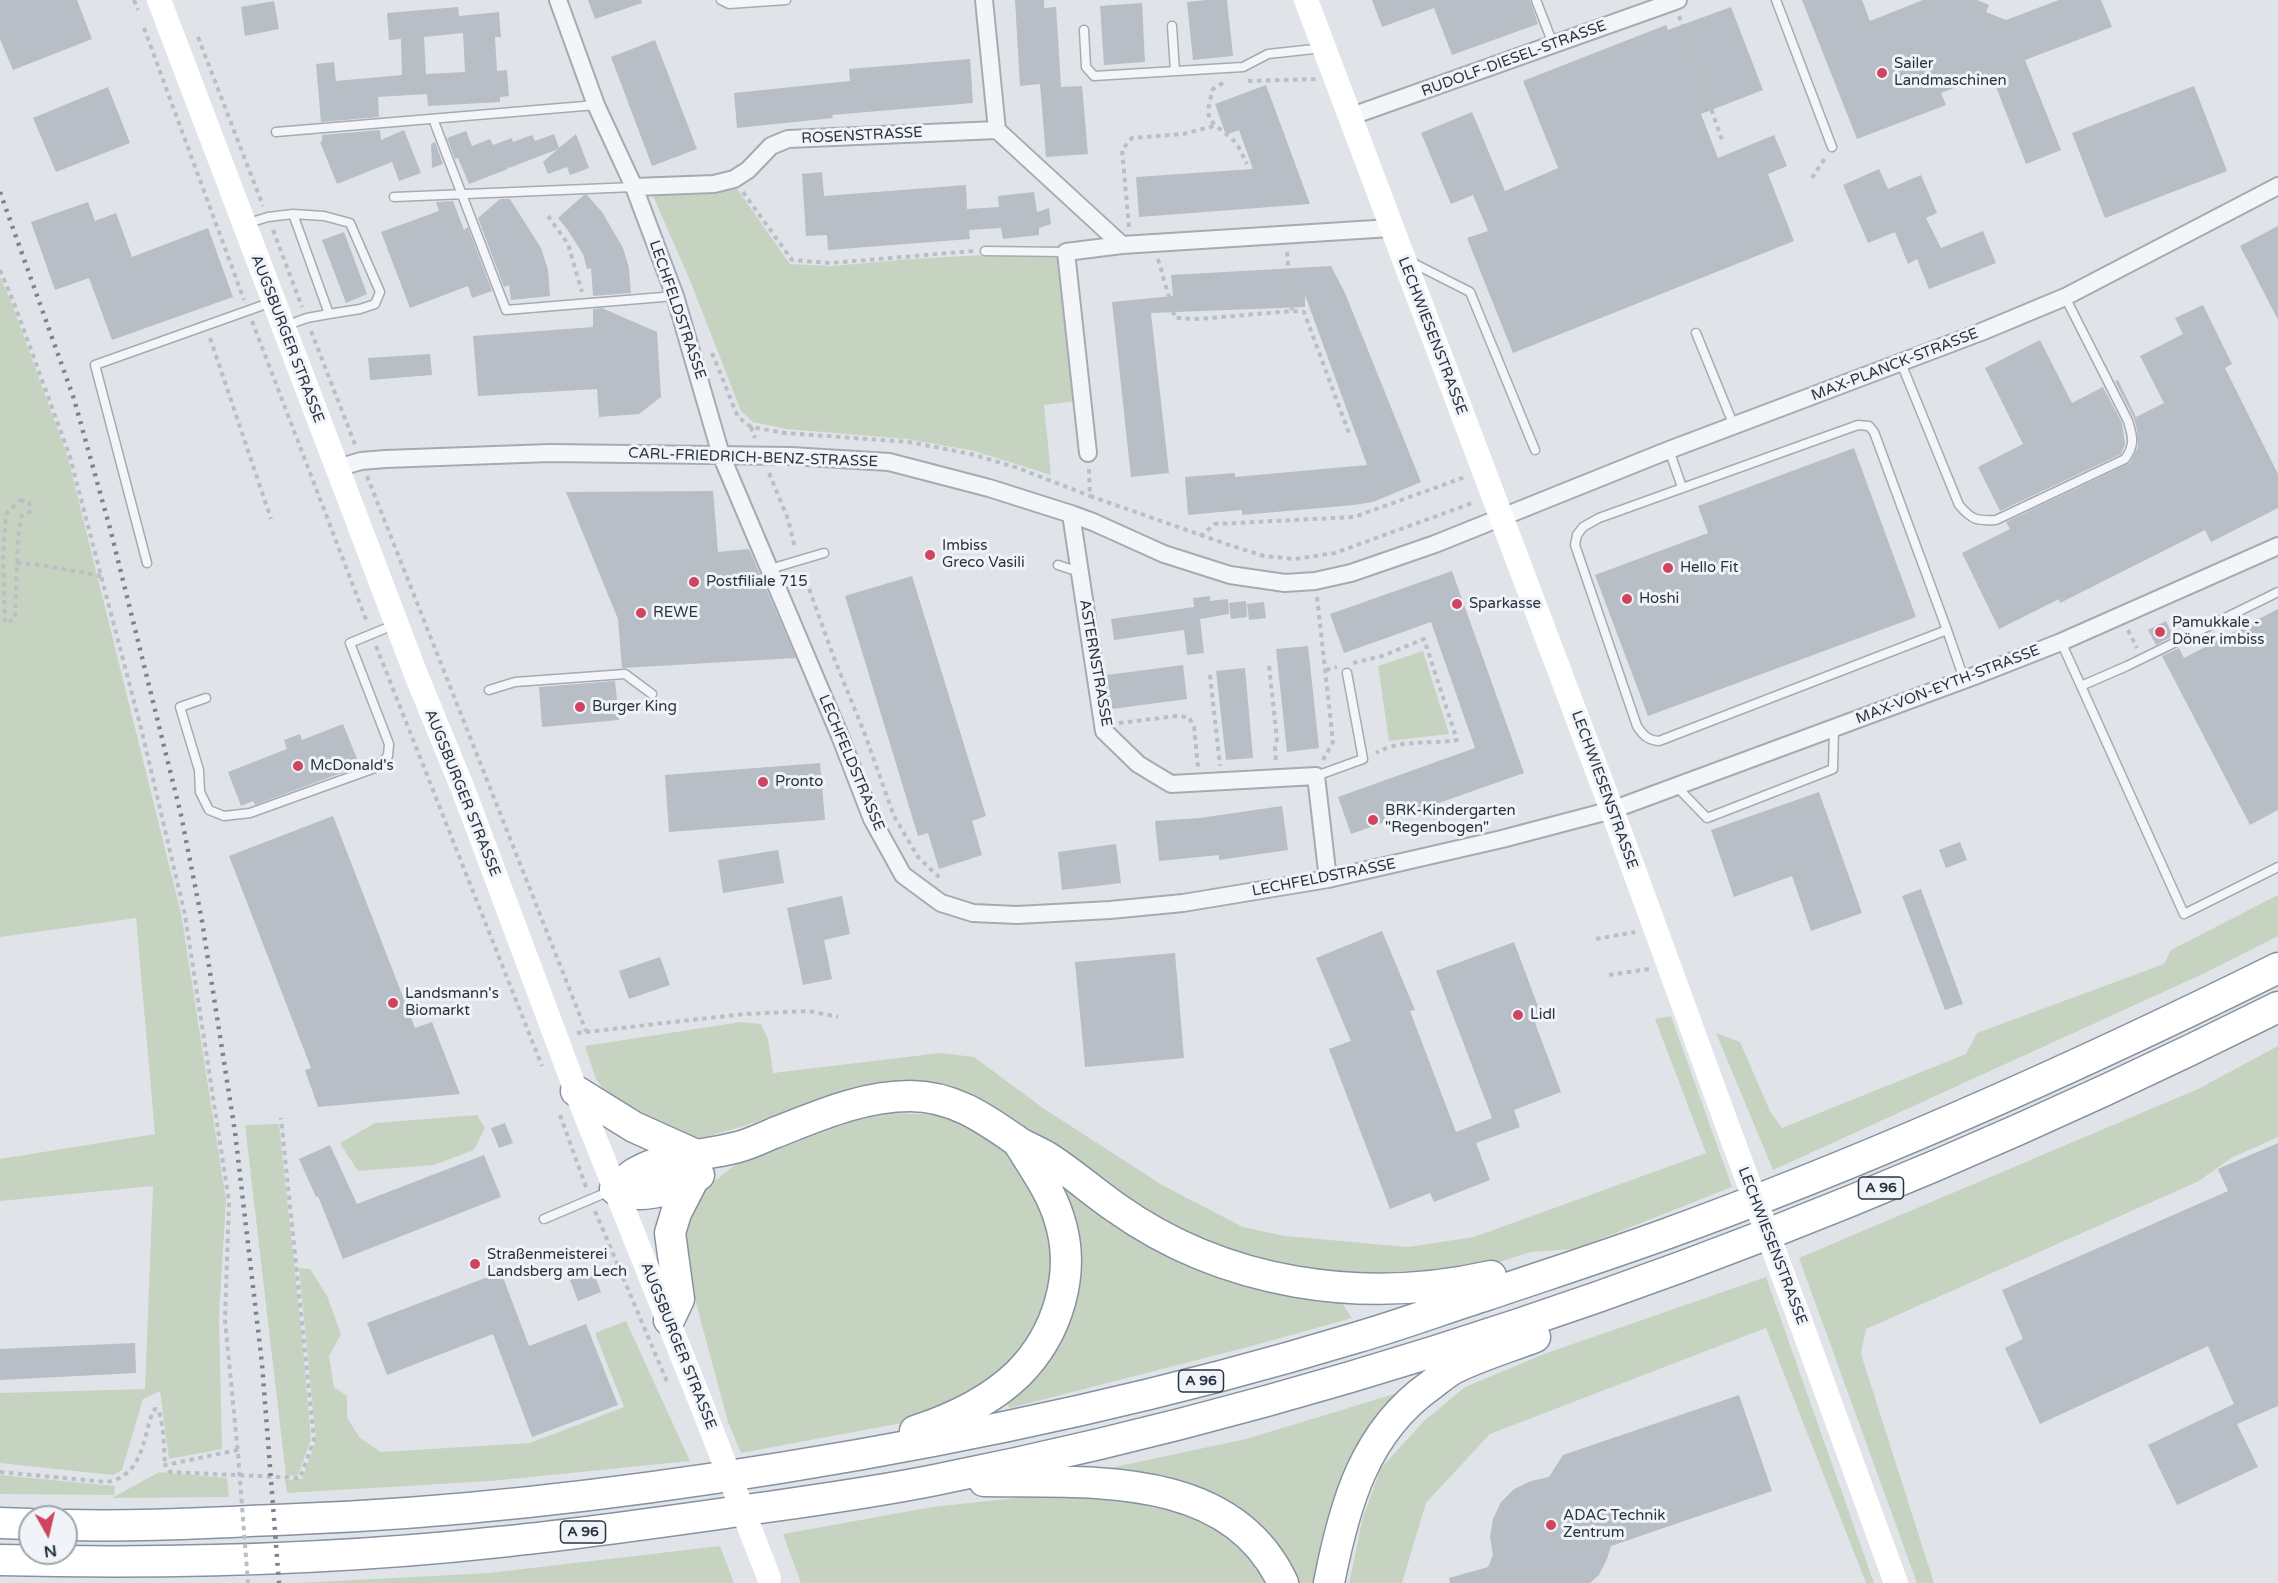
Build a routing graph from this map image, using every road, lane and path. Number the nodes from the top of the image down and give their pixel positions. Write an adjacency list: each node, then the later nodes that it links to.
1 (134, 0): 9 (path)
2 (558, 0): 20 (street, LECHFELDSTRASSE)
3 (721, 0): 4 (lane)
4 (786, 0)
5 (984, 0): 24 (street)
6 (1536, 0): 14 (lane)
7 (1776, 0): 27 (lane)
8 (1676, 1): 14 (street, RUDOLF-DIESEL-STRASSE); 26 (path)
9 (148, 5): 37 (main road, AUGSBURGER STRASSE)
10 (1312, 8): 15 (main road, LECHWIESENSTRASSE)
11 (142, 22): 50 (path)
12 (1172, 26): 16 (lane)
13 (1084, 30): 16 (lane)
14 (1553, 44): 21 (street, RUDOLF-DIESEL-STRASSE)
15 (1324, 48): 16 (lane); 17 (main road, LECHWIESENSTRASSE)
16 (1175, 71)
17 (1335, 79): 18 (path); 21 (main road, LECHWIESENSTRASSE)
18 (1238, 81)
19 (1230, 82): 23 (path)
20 (596, 105): 25 (lane); 32 (street, LECHFELDSTRASSE)
21 (1349, 117): 38 (main road, LECHWIESENSTRASSE)
22 (435, 124): 33 (lane)
23 (1214, 126): 28 (path); 41 (path)
24 (997, 130): 30 (street, ROSENSTRASSE); 41 (street)
25 (276, 132)
26 (1723, 143)
27 (1832, 147): 29 (path)
28 (1247, 164)
29 (1812, 178)
30 (734, 179): 32 (street, ROSENSTRASSE); 42 (path)
31 (2278, 186): 47 (street, MAX-PLANCK-STRASSE)
32 (634, 187): 33 (lane); 46 (street, LECHFELDSTRASSE)
33 (461, 194): 34 (lane); 49 (lane)
34 (394, 196)
35 (293, 214): 37 (lane); 52 (lane); 52 (lane)
36 (548, 216): 49 (path)
37 (243, 225): 48 (main road, AUGSBURGER STRASSE)
38 (1391, 228): 39 (street); 44 (main road, LECHWIESENSTRASSE)
39 (1285, 235): 40 (street); 51 (path)
40 (1153, 243): 41 (street); 51 (path)
41 (1126, 245): 43 (street)
42 (985, 251): 43 (lane)
43 (1066, 252): 63 (street)
44 (1403, 258): 61 (lane); 68 (main road, LECHWIESENSTRASSE)
45 (0, 270): 84 (path)
46 (675, 296): 49 (lane); 64 (street, LECHFELDSTRASSE)
47 (2065, 297): 57 (street, MAX-PLANCK-STRASSE); 57 (lane)
48 (273, 302): 50 (lane); 54 (main road, AUGSBURGER STRASSE)
49 (583, 305)
50 (248, 311): 53 (lane); 90 (path)
51 (1292, 311): 60 (path)
52 (329, 314): 54 (lane)
53 (206, 327): 73 (path); 80 (lane)
54 (282, 327): 67 (main road, AUGSBURGER STRASSE)
55 (1696, 333): 58 (lane)
56 (711, 351): 59 (path)
57 (1901, 363): 58 (street, MAX-PLANCK-STRASSE)
58 (1734, 426): 62 (street, MAX-PLANCK-STRASSE)
59 (751, 427): 65 (path); 70 (path)
60 (1350, 436)
61 (1535, 450)
62 (1669, 450): 69 (lane); 74 (street, MAX-PLANCK-STRASSE)
63 (1088, 453): 70 (path)
64 (721, 455): 65 (street, CARL-FRIEDRICH-BENZ-STRASSE); 66 (street, CARL-FRIEDRICH-BENZ-STRASSE); 82 (street, LECHFELDSTRASSE)
65 (762, 456): 72 (street, CARL-FRIEDRICH-BENZ-STRASSE); 78 (path)
66 (361, 461): 67 (street, CARL-FRIEDRICH-BENZ-STRASSE); 120 (path)
67 (337, 468): 88 (main road, AUGSBURGER STRASSE)
68 (1482, 471): 74 (main road, LECHWIESENSTRASSE); 75 (path)
69 (1682, 487): 89 (lane); 89 (lane)
70 (1090, 496): 75 (path)
71 (1476, 502): 75 (path)
72 (1071, 514): 83 (street, ASTERNSTRASSE); 85 (street, CARL-FRIEDRICH-BENZ-STRASSE)
73 (271, 519)
74 (1501, 519): 85 (street, CARL-FRIEDRICH-BENZ-STRASSE); 110 (main road, LECHWIESENSTRASSE)
75 (1200, 536)
76 (2278, 546): 87 (street, MAX-VON-EYTH-STRASSE)
77 (824, 553): 78 (lane)
78 (798, 561): 82 (lane); 113 (path)
79 (17, 563): 79 (path); 84 (path)
80 (147, 563)
81 (1058, 565): 83 (lane)
82 (770, 569): 112 (street, LECHFELDSTRASSE)
83 (1080, 572): 102 (street, ASTERNSTRASSE)
84 (101, 576): 132 (path)
85 (1315, 581): 94 (path)
86 (2278, 592): 92 (lane)
87 (2122, 616): 91 (street, MAX-VON-EYTH-STRASSE); 92 (path)
88 (396, 624): 90 (lane); 122 (main road, AUGSBURGER STRASSE)
89 (1947, 630): 97 (lane)
90 (372, 634): 101 (lane); 121 (path)
91 (2061, 642): 97 (street, MAX-VON-EYTH-STRASSE); 98 (lane)
92 (2142, 659): 98 (lane)
93 (1269, 666): 106 (path)
94 (1326, 670): 104 (path); 105 (path)
95 (1347, 673): 104 (lane)
96 (1210, 675): 107 (path)
97 (1964, 679): 103 (street, MAX-VON-EYTH-STRASSE)
98 (2081, 686): 111 (lane)
99 (489, 690): 100 (lane)
100 (651, 694)
101 (206, 698)
102 (1103, 725): 108 (street, ASTERNSTRASSE); 108 (path)
103 (1834, 728): 109 (street, MAX-VON-EYTH-STRASSE); 109 (lane)
104 (1363, 759): 105 (lane)
105 (1316, 776): 106 (street, ASTERNSTRASSE); 112 (street)
106 (1277, 778): 107 (street, ASTERNSTRASSE)
107 (1221, 781): 108 (street, ASTERNSTRASSE)
108 (1200, 782)
109 (1676, 786): 110 (street, MAX-VON-EYTH-STRASSE)
110 (1612, 810): 112 (street, LECHFELDSTRASSE); 145 (main road, LECHWIESENSTRASSE, bridge)
111 (2278, 867)
112 (1328, 879)
113 (946, 883)
114 (1641, 931): 115 (path)
115 (1596, 939)
116 (1655, 968): 118 (path)
117 (2278, 968): 128 (highway, A 96)
118 (1610, 975)
119 (2278, 1007): 129 (highway, A 96)
120 (838, 1017)
121 (546, 1077)
122 (567, 1101): 125 (highway); 126 (main road, AUGSBURGER STRASSE); 126 (path)
123 (281, 1118): 134 (path)
124 (1018, 1142): 125 (highway); 128 (highway); 133 (highway)
125 (694, 1167): 126 (highway); 130 (highway)
126 (603, 1194): 127 (lane); 130 (main road, AUGSBURGER STRASSE); 131 (path)
127 (544, 1220)
128 (1592, 1260): 133 (highway, A 96)
129 (1583, 1302): 136 (highway, A 96); 144 (highway)
130 (669, 1320): 141 (main road, AUGSBURGER STRASSE, bridge)
131 (670, 1389)
132 (238, 1452): 134 (path); 142 (path, bridge)
133 (802, 1465): 139 (highway, A 96)
134 (165, 1466): 135 (path)
135 (0, 1472)
136 (933, 1480): 140 (highway, A 96); 143 (highway)
137 (0, 1523): 138 (highway)
138 (18, 1524)
139 (78, 1525)
140 (0, 1560)
141 (770, 1581)
142 (248, 1583)
143 (1283, 1583)
144 (1329, 1583)
145 (1896, 1583)

